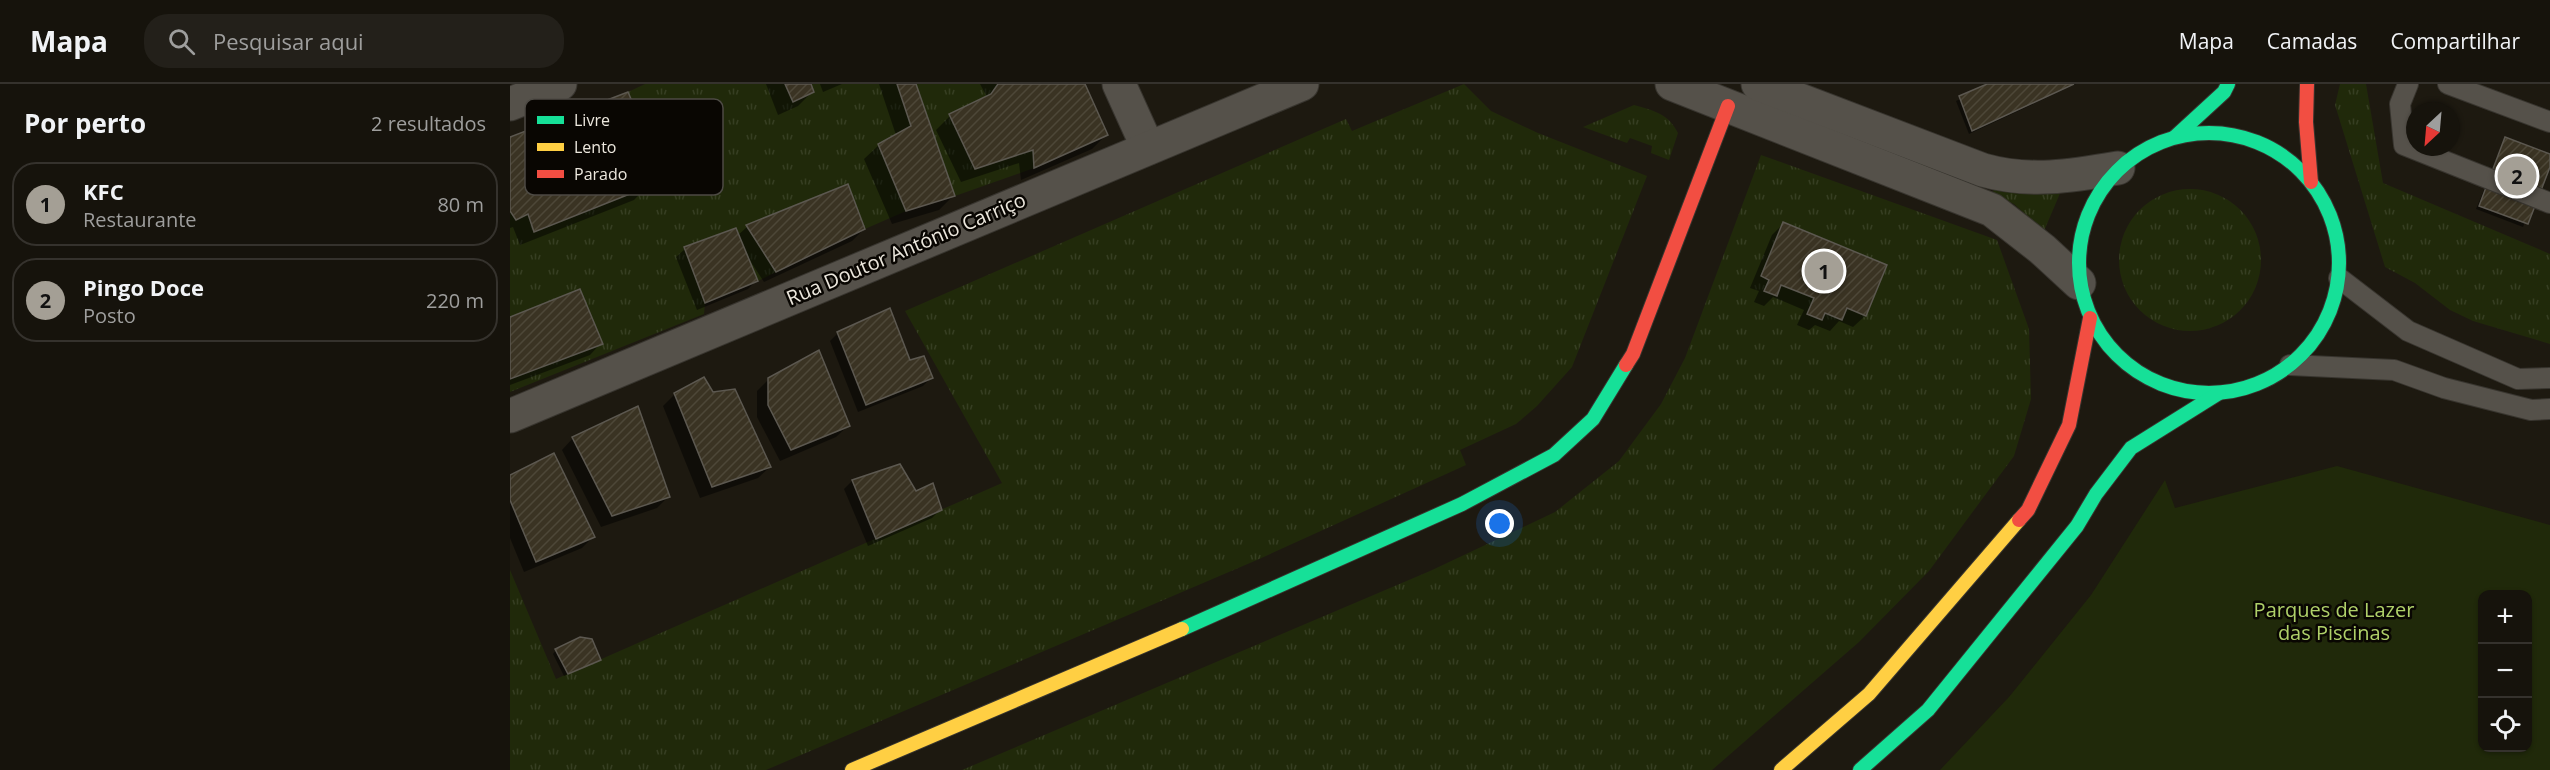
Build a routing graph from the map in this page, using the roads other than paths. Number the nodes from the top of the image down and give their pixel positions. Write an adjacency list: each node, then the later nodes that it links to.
1 (560, 84): 10 (street)
2 (1119, 84): 14 (street)
3 (1302, 84): 14 (street, Rua Doutor António Carriço)
4 (1672, 84): 11 (street)
5 (1758, 84): 15 (street)
6 (2228, 84): 13 (main road)
7 (2307, 84): 16 (main road)
8 (2408, 84): 17 (lane)
9 (2448, 84): 12 (lane)
10 (510, 104)
11 (1728, 106): 19 (street); 26 (main road)
12 (2550, 122)
13 (2175, 137): 15 (main road); 16 (main road)
14 (1148, 148): 25 (street, Rua Doutor António Carriço)
15 (2118, 168): 19 (main road)
16 (2311, 182): 18 (main road)
17 (2550, 203)
18 (2339, 278): 21 (main road); 22 (lane)
19 (2079, 283): 20 (main road)
20 (2090, 318): 23 (main road); 27 (main road)
21 (2290, 365): 23 (main road); 24 (lane)
22 (2550, 378)
23 (2219, 393): 28 (main road)
24 (2550, 409)
25 (510, 416)
26 (852, 770)
27 (1781, 770)
28 (1860, 770)

